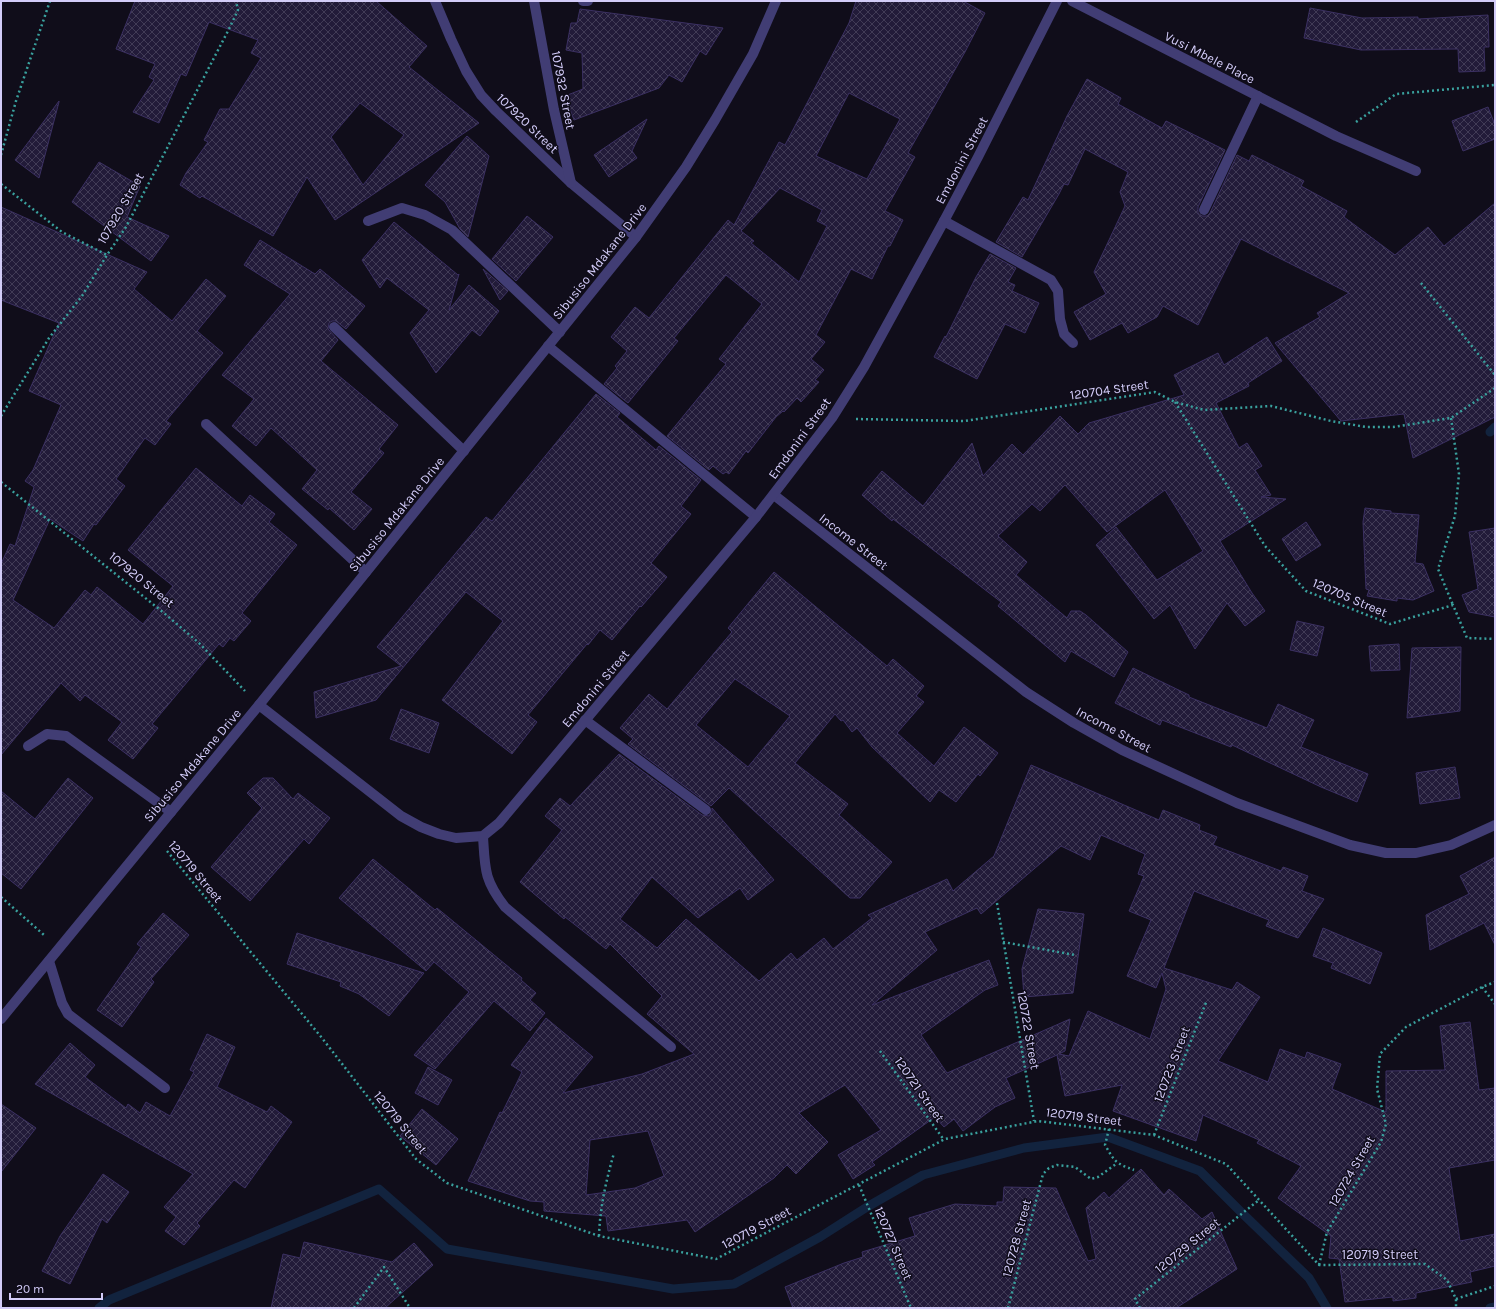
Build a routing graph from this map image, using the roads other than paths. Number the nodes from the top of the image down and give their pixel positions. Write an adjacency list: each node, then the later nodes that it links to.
1 (436, 1): 10 (street, 107920 Street)
2 (534, 1): 10 (street, 107932 Street)
3 (583, 1): 4 (street)
4 (588, 1)
5 (776, 1): 14 (street, Sibusiso Mdakane Drive)
6 (1056, 1): 12 (street, Emdonini Street)
7 (1072, 1): 8 (street, Vusi Mbele Place)
8 (1258, 96): 9 (street, Vusi Mbele Place); 11 (street)
9 (1416, 171)
10 (571, 183): 14 (street, 107920 Street)
11 (1204, 210)
12 (944, 221): 17 (street); 21 (street, Emdonini Street)
13 (368, 222): 16 (street)
14 (636, 237): 16 (street, Sibusiso Mdakane Drive)
15 (334, 327): 20 (street)
16 (560, 332): 18 (street, Sibusiso Mdakane Drive)
17 (1073, 343)
18 (548, 346): 20 (street, Sibusiso Mdakane Drive); 22 (street)
19 (206, 424): 23 (street)
20 (464, 451): 23 (street, Sibusiso Mdakane Drive)
21 (774, 495): 22 (street, Emdonini Street); 29 (street, Income Street)
22 (756, 517): 25 (street, Emdonini Street)
23 (366, 572): 24 (street, Sibusiso Mdakane Drive)
24 (259, 705): 28 (street, Sibusiso Mdakane Drive); 30 (street)
25 (585, 720): 27 (street); 30 (street, Emdonini Street)
26 (28, 746): 28 (street)
27 (706, 810)
28 (171, 812): 31 (street, Sibusiso Mdakane Drive)
29 (1495, 825)
30 (483, 836): 33 (street)
31 (49, 961): 32 (street, Sibusiso Mdakane Drive); 34 (street)
32 (1, 1019)
33 (671, 1047)
34 (165, 1088)

